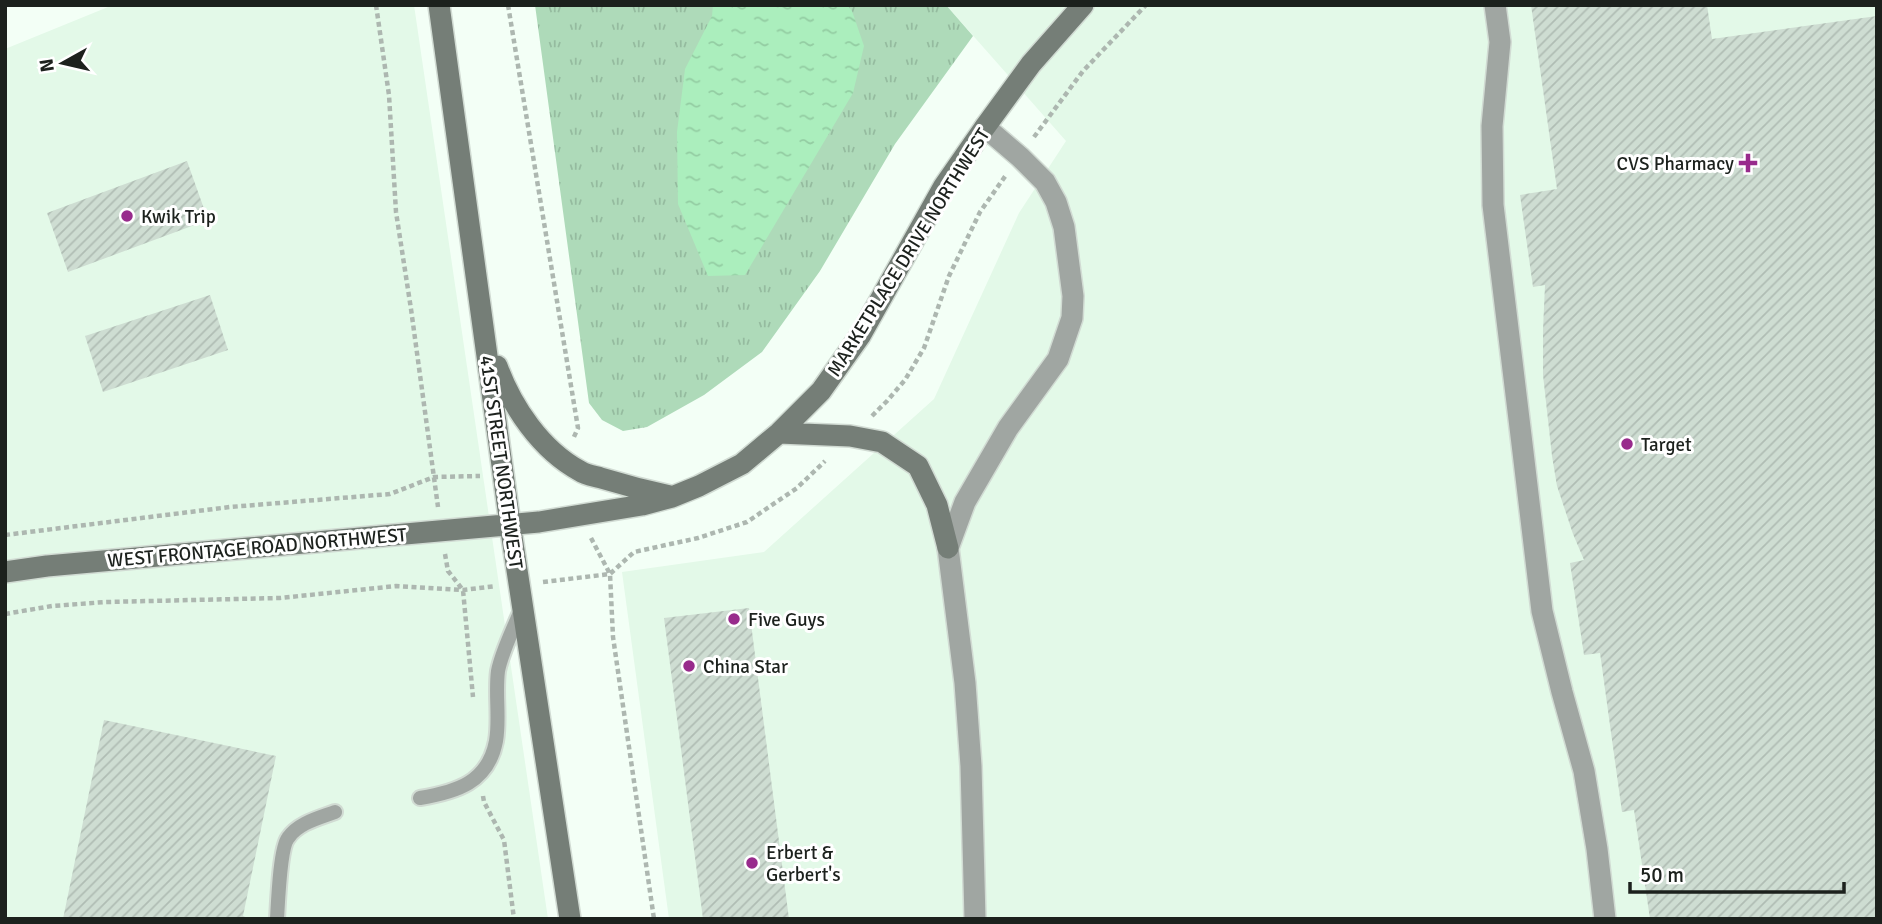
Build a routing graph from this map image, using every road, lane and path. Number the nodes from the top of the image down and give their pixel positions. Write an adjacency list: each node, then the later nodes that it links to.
1 (376, 5): 15 (path)
2 (439, 5): 9 (street, 41ST STREET NORTHWEST)
3 (508, 5): 10 (path)
4 (1083, 5): 7 (street, MARKETPLACE DRIVE NORTHWEST)
5 (1146, 5): 8 (path)
6 (1495, 5): 27 (street)
7 (985, 127): 8 (street); 11 (street, MARKETPLACE DRIVE NORTHWEST)
8 (1020, 157): 12 (path); 16 (street)
9 (482, 321): 13 (street); 14 (street, 41ST STREET NORTHWEST)
10 (578, 428)
11 (779, 433): 12 (street); 13 (street, MARKETPLACE DRIVE NORTHWEST)
12 (850, 436): 16 (street); 25 (path)
13 (672, 497): 14 (street, MARKETPLACE DRIVE NORTHWEST)
14 (510, 524): 17 (street, WEST FRONTAGE ROAD NORTHWEST); 19 (street, 41ST STREET NORTHWEST)
15 (5, 535)
16 (948, 548): 26 (street)
17 (5, 572)
18 (463, 590): 20 (path)
19 (522, 606): 21 (lane); 24 (street, 41ST STREET NORTHWEST)
20 (5, 614)
21 (420, 798)
22 (335, 812): 23 (lane)
23 (277, 919)
24 (570, 919)
25 (654, 919)
26 (975, 919)
27 (1605, 919)

